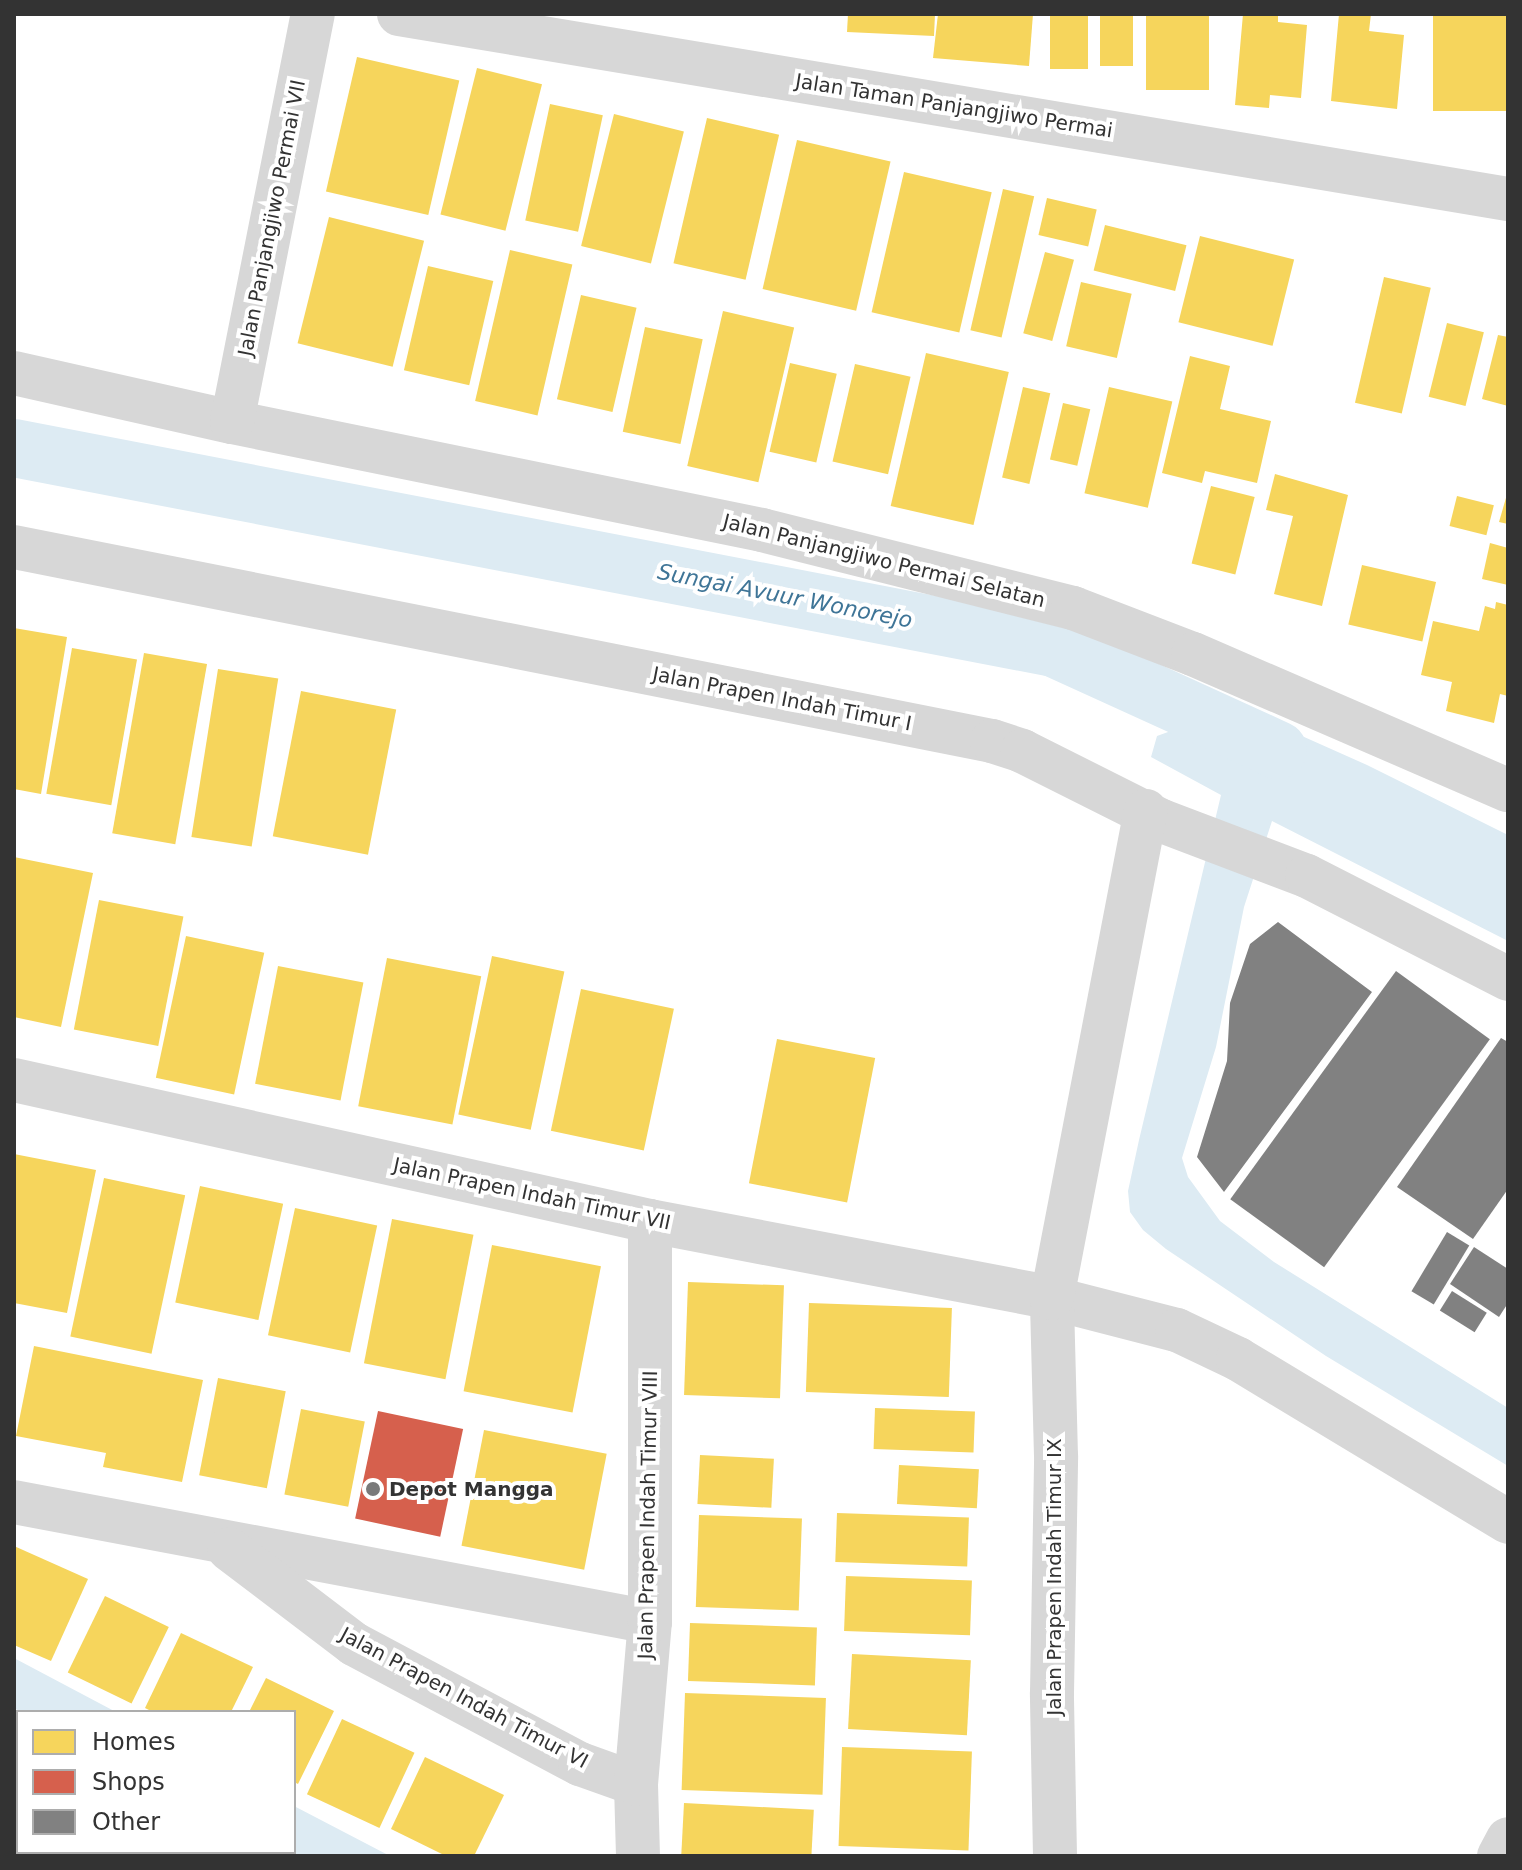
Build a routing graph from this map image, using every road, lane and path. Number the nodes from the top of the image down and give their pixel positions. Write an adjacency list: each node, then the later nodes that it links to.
1 (313, 14): 5 (street, Jalan Panjangjiwo Permai VII)
2 (399, 14): 3 (street, Jalan Taman Panjangjiwo Permai)
3 (1508, 199)
4 (14, 373): 5 (street, Jalan Panjangjiwo Permai Selatan)
5 (232, 422): 7 (street, Jalan Panjangjiwo Permai Selatan)
6 (14, 547): 8 (street, Jalan Prapen Indah Timur I)
7 (1508, 790)
8 (1154, 816): 9 (street, Jalan Prapen Indah Timur I); 12 (street, Jalan Prapen Indah Timur IX)
9 (1508, 979)
10 (14, 1080): 11 (street, Jalan Prapen Indah Timur VII)
11 (650, 1221): 12 (street, Jalan Prapen Indah Timur VII); 16 (street, Jalan Prapen Indah Timur VIII)
12 (1052, 1298): 14 (street); 20 (street, Jalan Prapen Indah Timur IX)
13 (14, 1502): 15 (street, Jalan Prapen Indah Timur VI)
14 (1508, 1522)
15 (221, 1543): 16 (street, Jalan Prapen Indah Timur VI); 17 (street, Jalan Prapen Indah Timur VI)
16 (650, 1622): 17 (street, Jalan Prapen Indah Timur VIII)
17 (636, 1784): 19 (street, Jalan Prapen Indah Timur VIII)
18 (1508, 1839): 21 (street)
19 (638, 1856)
20 (1055, 1856)
21 (1499, 1856)

